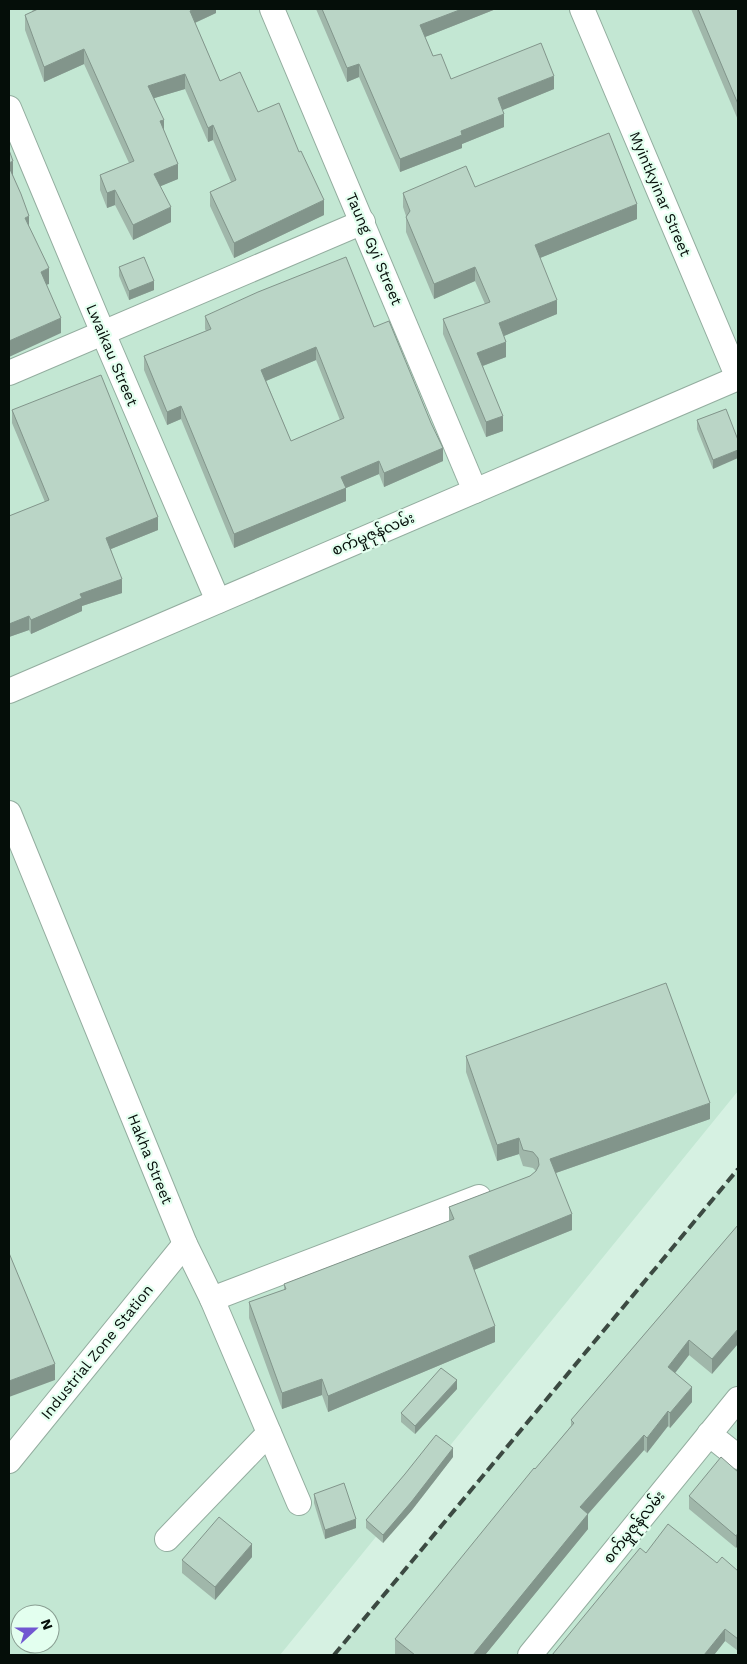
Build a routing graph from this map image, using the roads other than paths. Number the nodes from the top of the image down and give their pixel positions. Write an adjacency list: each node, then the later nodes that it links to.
1 (272, 9): 4 (street, Taung Gyi Street)
2 (582, 9): 7 (street, Myintkyinar Street)
3 (9, 108): 5 (street, Lwaikau Street)
4 (363, 222): 5 (street); 8 (street, Taung Gyi Street)
5 (103, 333): 6 (street); 9 (street, Lwaikau Street)
6 (9, 373)
7 (738, 378): 8 (street, စက်မှုဇုန်လမ်း)
8 (475, 491): 9 (street, စက်မှုဇုန်လမ်း)
9 (218, 601): 10 (street, စက်မှုဇုန်လမ်း)
10 (9, 690)
11 (9, 813): 13 (street, Hakha Street)
12 (498, 1190): 14 (street)
13 (185, 1244): 14 (street, Hakha Street); 19 (street, Industrial Zone Station)
14 (212, 1299): 16 (street, Hakha Street)
15 (738, 1399): 17 (street, စက်မှုဇုန်လမ်း)
16 (269, 1433): 20 (street, Hakha Street); 21 (street)
17 (709, 1434): 18 (street); 22 (street, စက်မှုဇုန်လမ်း)
18 (738, 1457)
19 (9, 1461)
20 (299, 1503)
21 (168, 1538)
22 (530, 1655)

